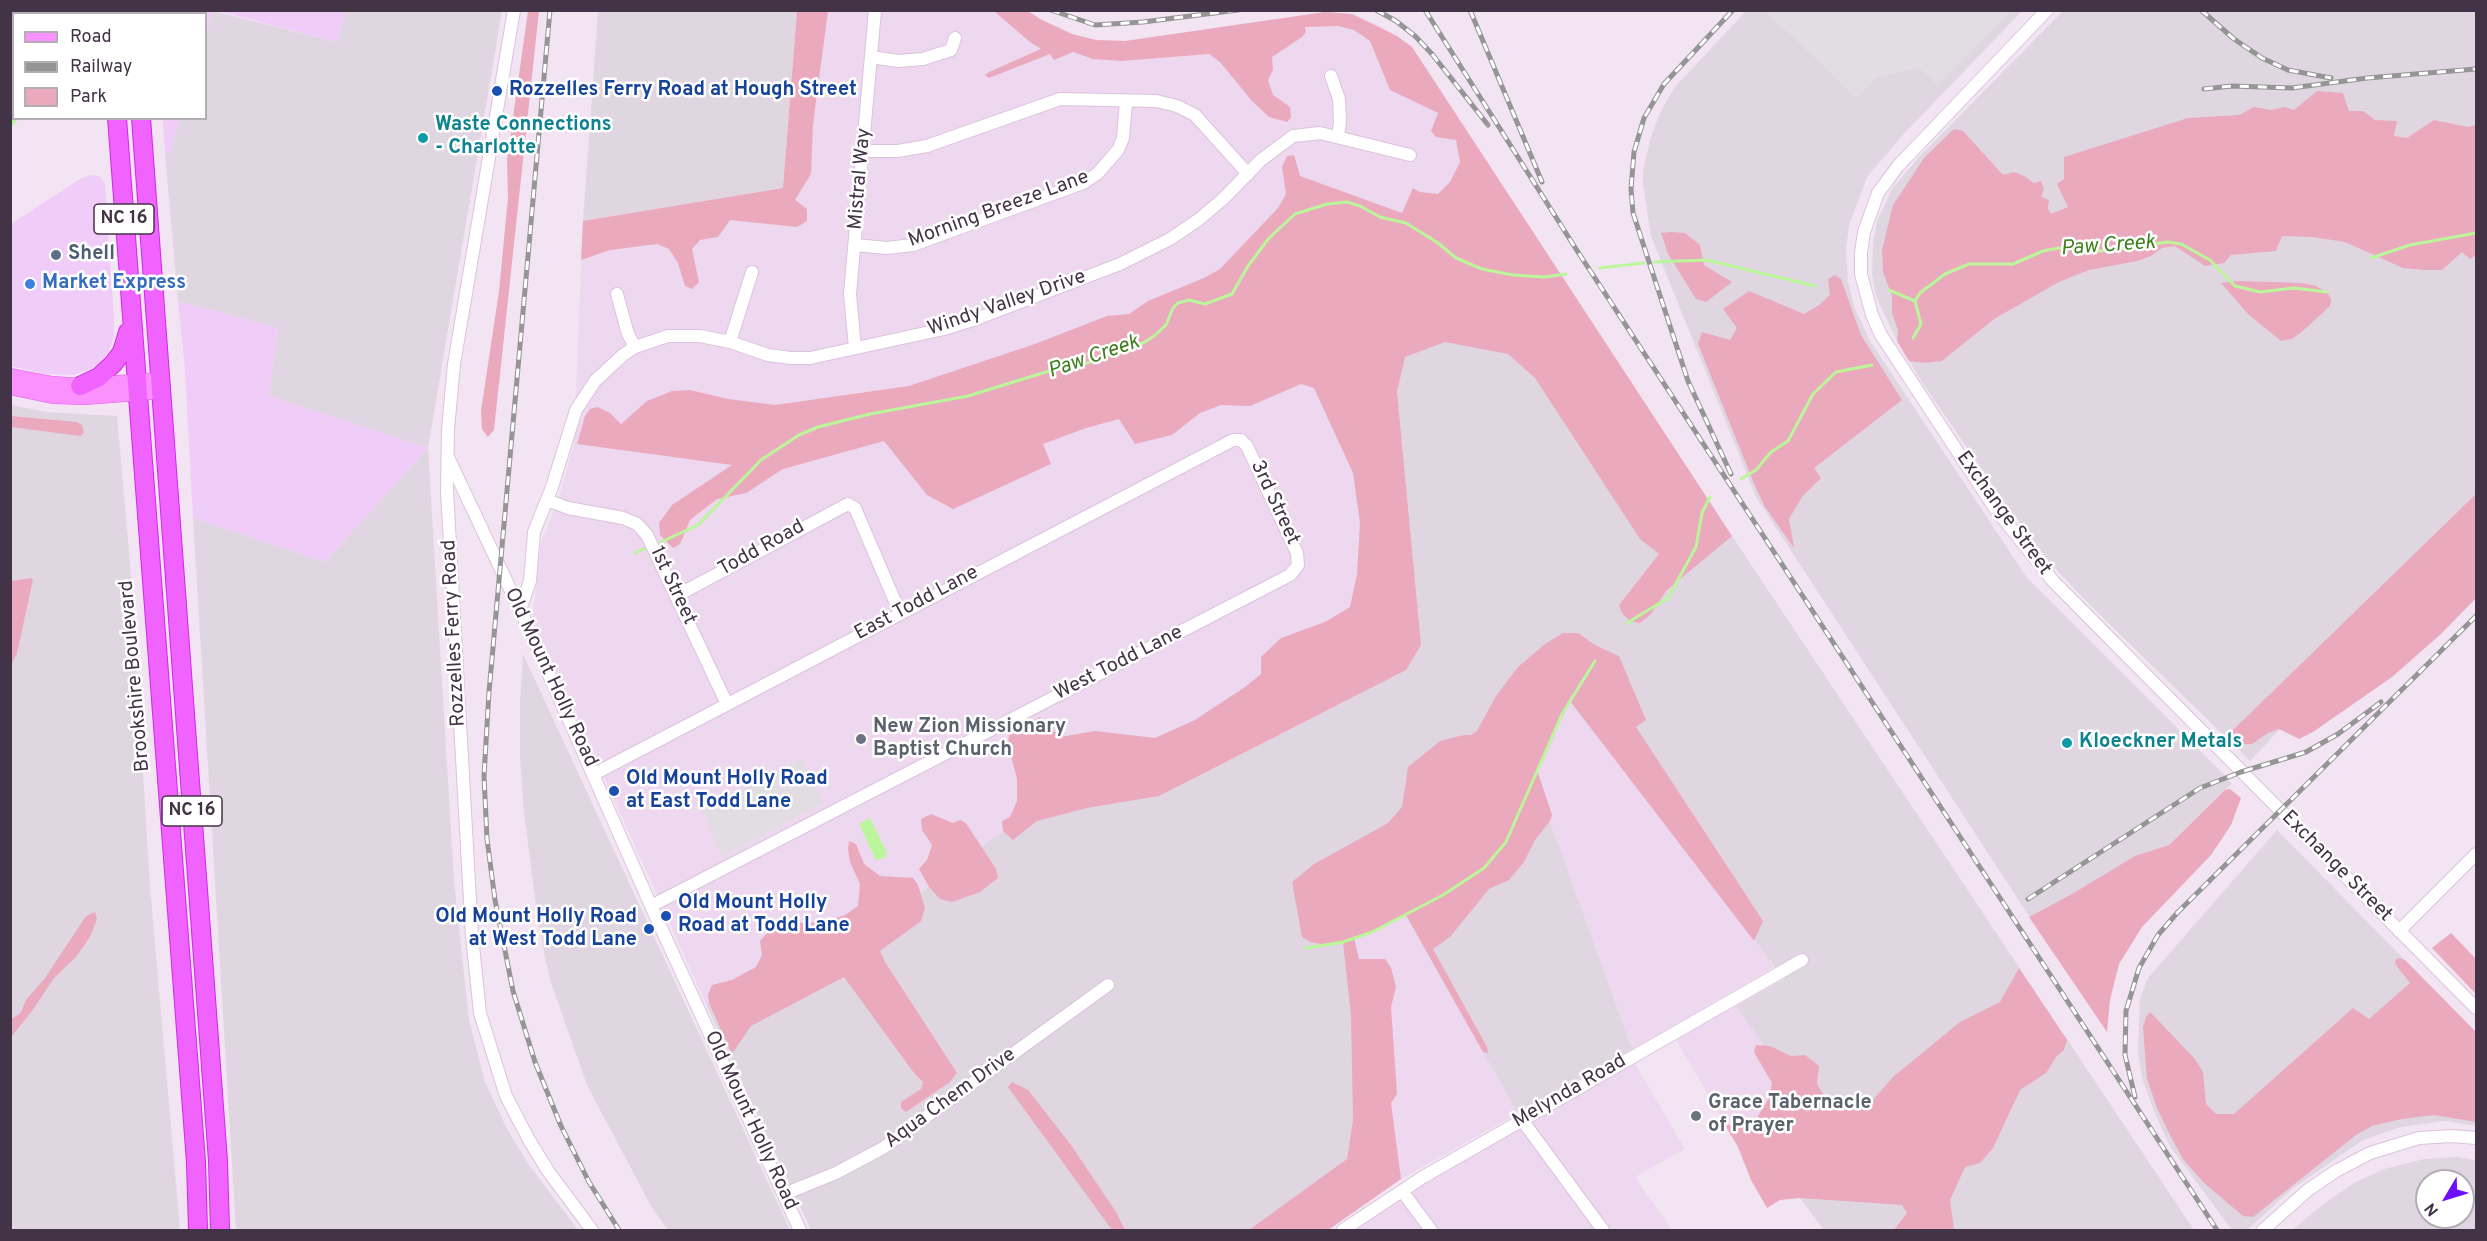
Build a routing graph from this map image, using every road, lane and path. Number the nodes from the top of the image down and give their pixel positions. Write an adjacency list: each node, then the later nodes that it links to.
1 (514, 10): 27 (street, Rozzelles Ferry Road)
2 (875, 10): 5 (street, Mistral Way)
3 (2047, 10): 37 (street, Exchange Street)
4 (955, 38): 5 (street)
5 (871, 57): 11 (street, Mistral Way)
6 (1331, 76): 10 (street)
7 (1126, 101): 11 (street); 13 (street); 14 (street, Morning Breeze Lane)
8 (117, 120): 17 (highway, Brookshire Boulevard / NC 16)
9 (141, 120): 22 (highway, NC 16)
10 (1338, 137): 12 (street, Windy Valley Drive); 13 (street, Windy Valley Drive)
11 (864, 151): 14 (street, Mistral Way)
12 (1410, 155)
13 (1248, 174): 20 (street, Windy Valley Drive)
14 (855, 245): 20 (street, Mistral Way)
15 (752, 272): 18 (street)
16 (616, 294): 19 (street)
17 (131, 319): 23 (highway); 25 (highway, Brookshire Boulevard / NC 16)
18 (730, 342): 19 (street, Windy Valley Drive); 20 (street, Windy Valley Drive)
19 (635, 347): 28 (street, Windy Valley Drive)
20 (855, 348)
21 (10, 376): 23 (main road)
22 (161, 385): 25 (main road); 46 (highway, NC 16)
23 (80, 386): 25 (main road)
24 (10, 387): 25 (main road)
25 (136, 388): 45 (highway, Brookshire Boulevard / NC 16)
26 (1241, 441): 29 (street, 3rd Street); 32 (street, East Todd Lane)
27 (447, 455): 31 (street, Old Mount Holly Road); 47 (street, Rozzelles Ferry Road)
28 (547, 500): 30 (street, 1st Street); 31 (street, Windy Valley Drive)
29 (1297, 568): 36 (street, West Todd Lane)
30 (676, 596): 32 (street, Todd Road); 33 (street, 1st Street)
31 (520, 610): 34 (street, Old Mount Holly Road)
32 (900, 613): 33 (street, East Todd Lane)
33 (726, 704): 34 (street, East Todd Lane)
34 (594, 774): 36 (street, Old Mount Holly Road)
35 (2476, 854): 37 (street)
36 (651, 906): 44 (street, Old Mount Holly Road)
37 (2399, 931): 40 (street, Exchange Street)
38 (1802, 960): 41 (street, Melynda Road)
39 (1108, 985): 44 (street, Aqua Chem Drive)
40 (2476, 1008)
41 (1522, 1120): 43 (street, Melynda Road); 51 (street)
42 (2476, 1138): 52 (street)
43 (1402, 1191): 49 (street, Melynda Road); 50 (street)
44 (784, 1194): 48 (street, Old Mount Holly Road)
45 (198, 1230)
46 (220, 1230)
47 (592, 1230)
48 (801, 1230)
49 (1342, 1230)
50 (1431, 1230)
51 (1603, 1230)
52 (2263, 1230)

